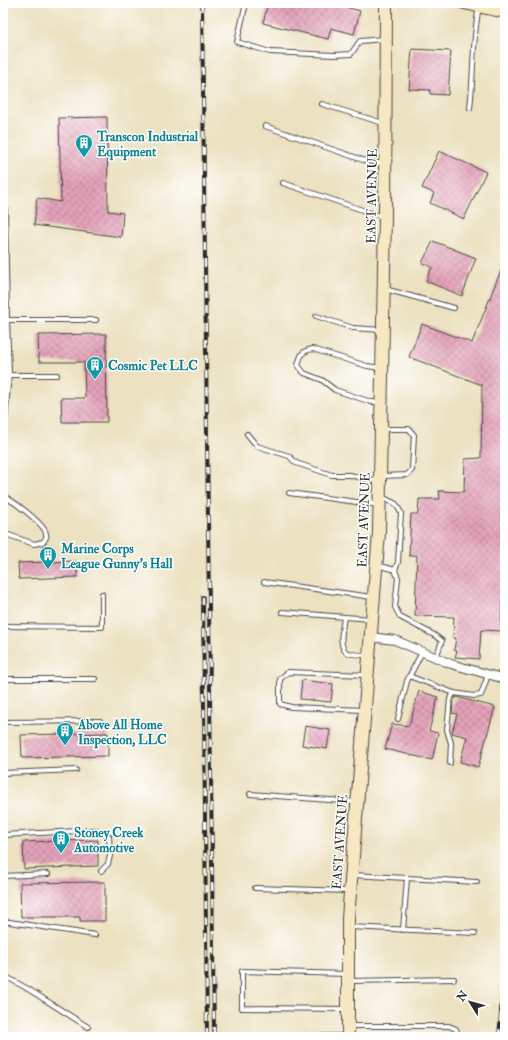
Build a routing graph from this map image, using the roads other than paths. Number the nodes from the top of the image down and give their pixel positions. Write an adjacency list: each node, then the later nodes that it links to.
1 (246, 3): 6 (lane)
2 (386, 3): 6 (street, EAST AVENUE)
3 (464, 3): 4 (street)
4 (479, 6): 5 (street); 8 (lane)
5 (505, 12)
6 (386, 39): 9 (street, EAST AVENUE)
7 (322, 104): 9 (lane)
8 (470, 108)
9 (386, 124): 11 (street, EAST AVENUE)
10 (265, 126): 11 (lane)
11 (385, 165): 14 (street, EAST AVENUE)
12 (283, 183): 14 (lane)
13 (3, 208): 18 (street)
14 (385, 217): 15 (street, EAST AVENUE)
15 (383, 288): 16 (lane); 20 (street, EAST AVENUE)
16 (454, 308)
17 (316, 316): 20 (lane)
18 (5, 320): 19 (lane); 22 (street)
19 (96, 320)
20 (382, 330): 21 (street, EAST AVENUE)
21 (382, 368): 24 (street, EAST AVENUE); 24 (lane)
22 (7, 375): 23 (lane); 25 (street)
23 (57, 375)
24 (381, 402): 26 (street, EAST AVENUE)
25 (3, 422)
26 (380, 429): 28 (street, EAST AVENUE); 28 (lane)
27 (247, 434): 28 (lane)
28 (380, 478): 31 (street, EAST AVENUE)
29 (289, 492): 31 (lane)
30 (3, 496): 32 (lane)
31 (379, 500): 33 (street, EAST AVENUE); 34 (lane)
32 (3, 533)
33 (376, 564): 34 (lane); 37 (street, EAST AVENUE)
34 (395, 570): 45 (lane)
35 (264, 582): 37 (lane)
36 (102, 594): 41 (lane)
37 (373, 597): 40 (street, EAST AVENUE)
38 (282, 612): 39 (lane)
39 (344, 617): 40 (lane); 44 (lane)
40 (371, 619): 42 (street, EAST AVENUE)
41 (3, 626)
42 (369, 637): 43 (street); 44 (street, EAST AVENUE)
43 (422, 652): 45 (street); 48 (lane)
44 (368, 655): 46 (street, EAST AVENUE)
45 (436, 658): 47 (street)
46 (366, 675): 53 (street, EAST AVENUE); 53 (lane)
47 (488, 675): 51 (street); 52 (lane)
48 (409, 676): 52 (lane); 54 (lane)
49 (3, 679): 50 (lane)
50 (95, 679)
51 (505, 680)
52 (454, 693): 57 (lane)
53 (364, 710): 61 (street, EAST AVENUE)
54 (398, 719)
55 (100, 721): 56 (lane)
56 (3, 722)
57 (450, 763)
58 (76, 770): 59 (lane)
59 (3, 773)
60 (250, 794): 61 (lane)
61 (357, 802): 65 (street, EAST AVENUE)
62 (3, 835): 63 (lane)
63 (101, 871)
64 (48, 874): 66 (lane)
65 (351, 875): 67 (lane); 70 (street, EAST AVENUE)
66 (3, 876)
67 (407, 878): 68 (lane); 73 (lane)
68 (477, 882)
69 (255, 888): 70 (lane)
70 (350, 891): 72 (street, EAST AVENUE)
71 (3, 921): 75 (lane)
72 (348, 927): 73 (lane); 77 (street, EAST AVENUE)
73 (403, 930): 74 (lane)
74 (475, 933)
75 (95, 935)
76 (3, 975): 80 (lane)
77 (348, 977): 78 (lane); 79 (street, EAST AVENUE); 79 (lane)
78 (454, 979)
79 (348, 1009): 81 (street, EAST AVENUE)
80 (88, 1027)
81 (348, 1033): 82 (lane); 83 (lane)
82 (248, 1037)
83 (459, 1037)

